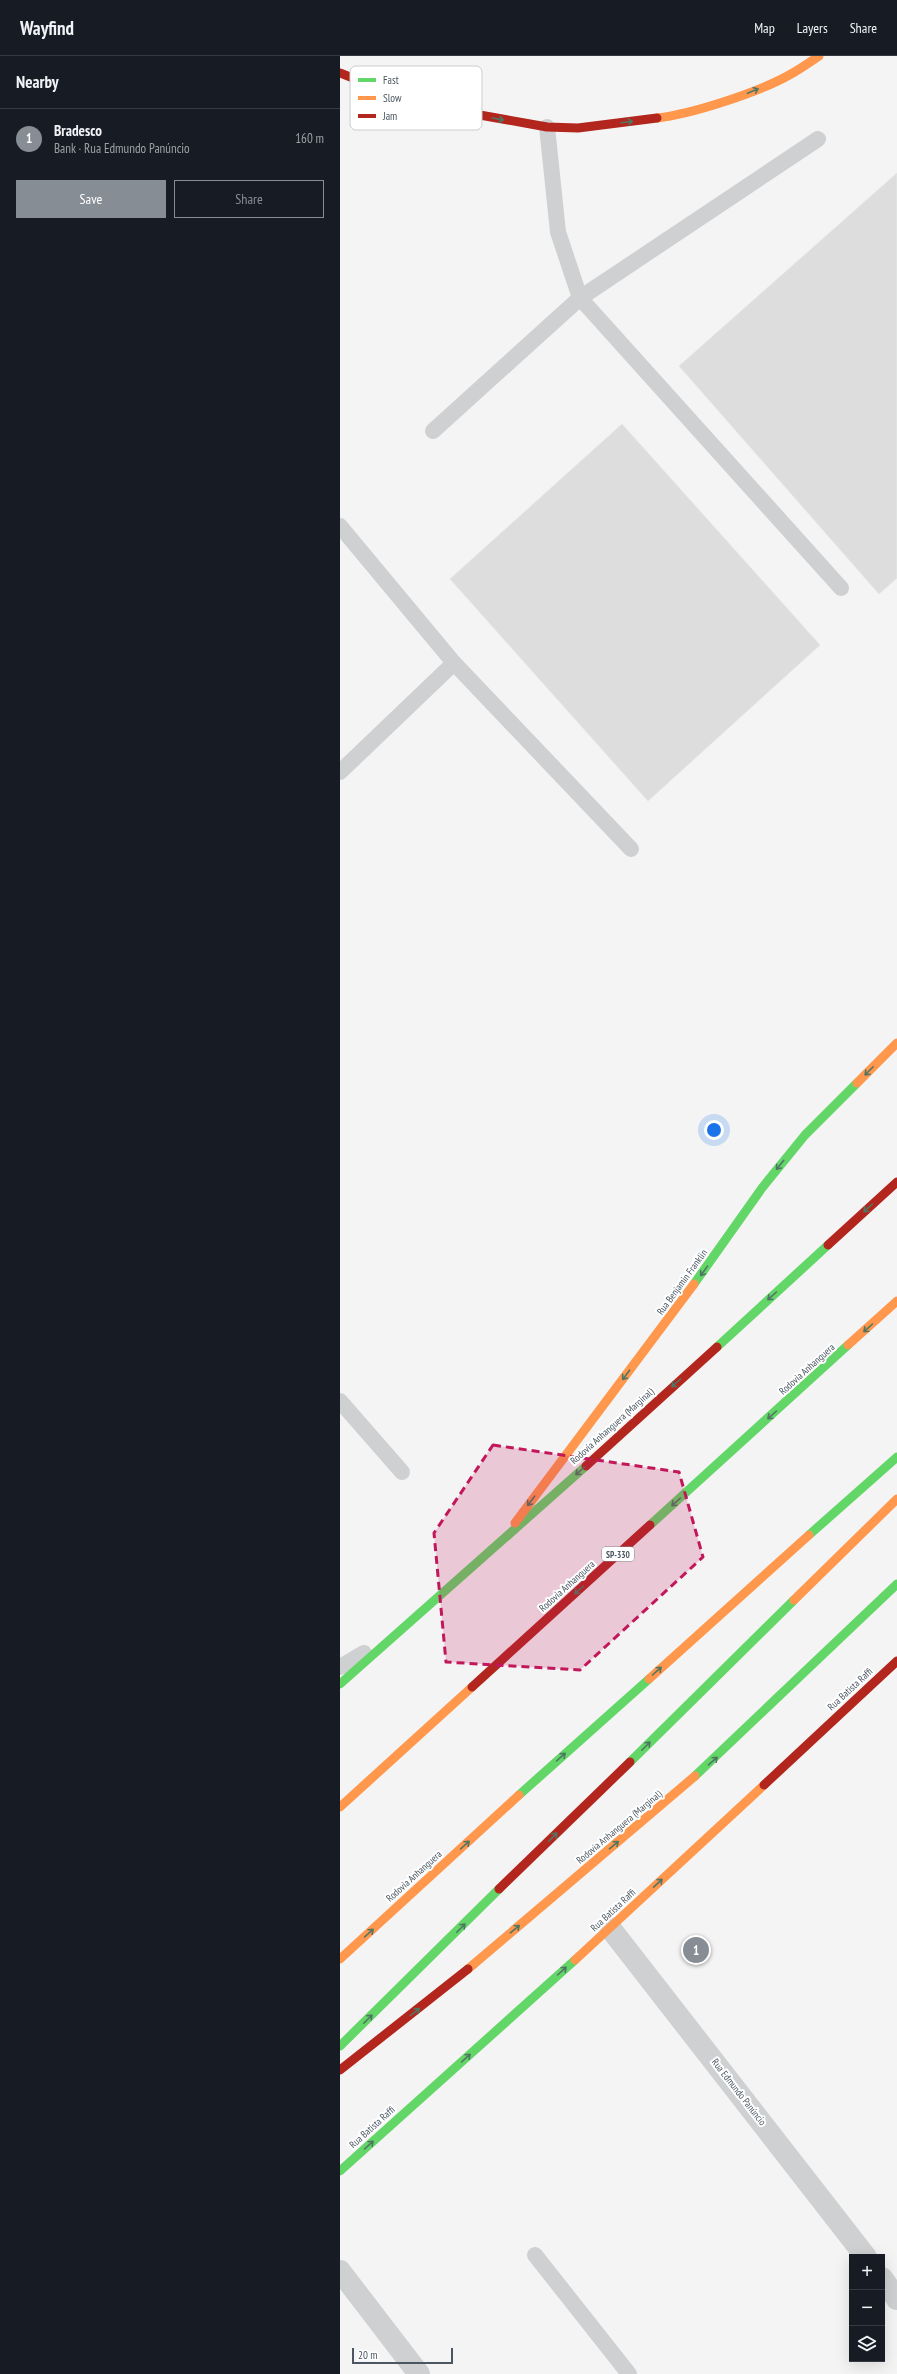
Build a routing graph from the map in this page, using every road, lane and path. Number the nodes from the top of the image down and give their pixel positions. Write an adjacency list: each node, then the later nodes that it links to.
1 (819, 56): 5 (main road, one-way to 1)
2 (340, 74): 3 (main road, one-way to 3)
3 (350, 78)
4 (482, 115): 5 (main road, one-way to 5)
5 (547, 127): 7 (lane)
6 (818, 139): 7 (lane)
7 (580, 298): 8 (lane); 10 (lane)
8 (433, 431)
9 (340, 526): 11 (lane)
10 (841, 588)
11 (454, 663): 12 (lane); 13 (lane)
12 (340, 772)
13 (631, 849)
14 (897, 1044): 21 (main road, Rua Benjamin Franklin, one-way to 21)
15 (897, 1182): 21 (main road, Rodovia Anhanguera (Marginal), one-way to 21)
16 (897, 1301): 27 (main road, Rodovia Anhanguera / SP-330, one-way to 27)
17 (340, 1401): 19 (lane)
18 (897, 1457): 29 (main road, Rodovia Anhanguera, one-way to 18)
19 (402, 1472)
20 (897, 1499): 30 (main road, one-way to 20)
21 (498, 1546): 23 (main road, Rodovia Anhanguera (Marginal))
22 (897, 1584): 31 (main road, Rodovia Anhanguera (Marginal), one-way to 22)
23 (391, 1637): 25 (lane); 26 (main road, Rodovia Anhanguera (Marginal))
24 (897, 1661): 28 (main road, Rua Batista Raffi, one-way to 24)
25 (340, 1667)
26 (340, 1684)
27 (340, 1807)
28 (610, 1928): 32 (main road, Rua Batista Raffi, one-way to 28); 33 (street, Rua Edmundo Panúncio)
29 (340, 1959)
30 (340, 2046)
31 (340, 2070)
32 (340, 2171)
33 (864, 2254)
34 (535, 2255): 39 (lane)
35 (340, 2271): 38 (street)
36 (885, 2282): 37 (street)
37 (897, 2298)
38 (419, 2374)
39 (629, 2374)

